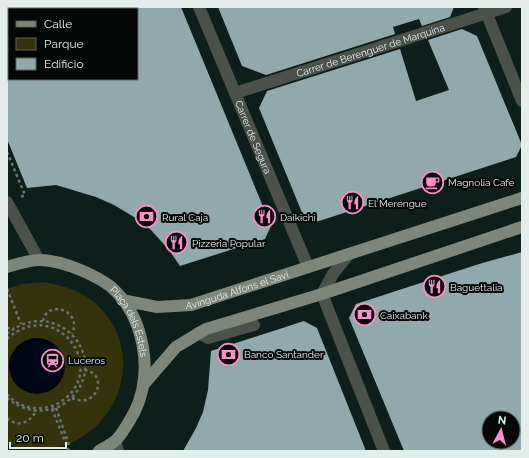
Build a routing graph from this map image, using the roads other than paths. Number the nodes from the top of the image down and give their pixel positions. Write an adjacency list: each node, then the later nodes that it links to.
1 (198, 7): 4 (street, Carrer de Segura)
2 (506, 7): 3 (street, Carrer de Berenguer de Marquina)
3 (486, 10): 4 (street, Carrer de Berenguer de Marquina); 5 (street)
4 (235, 93): 12 (street, Carrer de Segura)
5 (522, 101)
6 (522, 198): 9 (main road, Avinguda Alfons el Savi)
7 (7, 202): 10 (street)
8 (522, 226): 13 (main road)
9 (349, 254): 12 (main road, Avinguda Alfons el Savi); 13 (street)
10 (39, 260): 11 (main road, Plaça dels Estels); 14 (main road, Plaça dels Estels)
11 (7, 266)
12 (308, 267): 14 (main road, Avinguda Alfons el Savi)
13 (322, 294): 16 (main road); 20 (street)
14 (122, 300): 17 (main road, Plaça dels Estels)
15 (254, 325): 16 (street)
16 (198, 333): 17 (main road)
17 (144, 384): 18 (main road, Plaça dels Estels)
18 (117, 446): 19 (main road, Plaça dels Estels)
19 (99, 451)
20 (384, 451)

